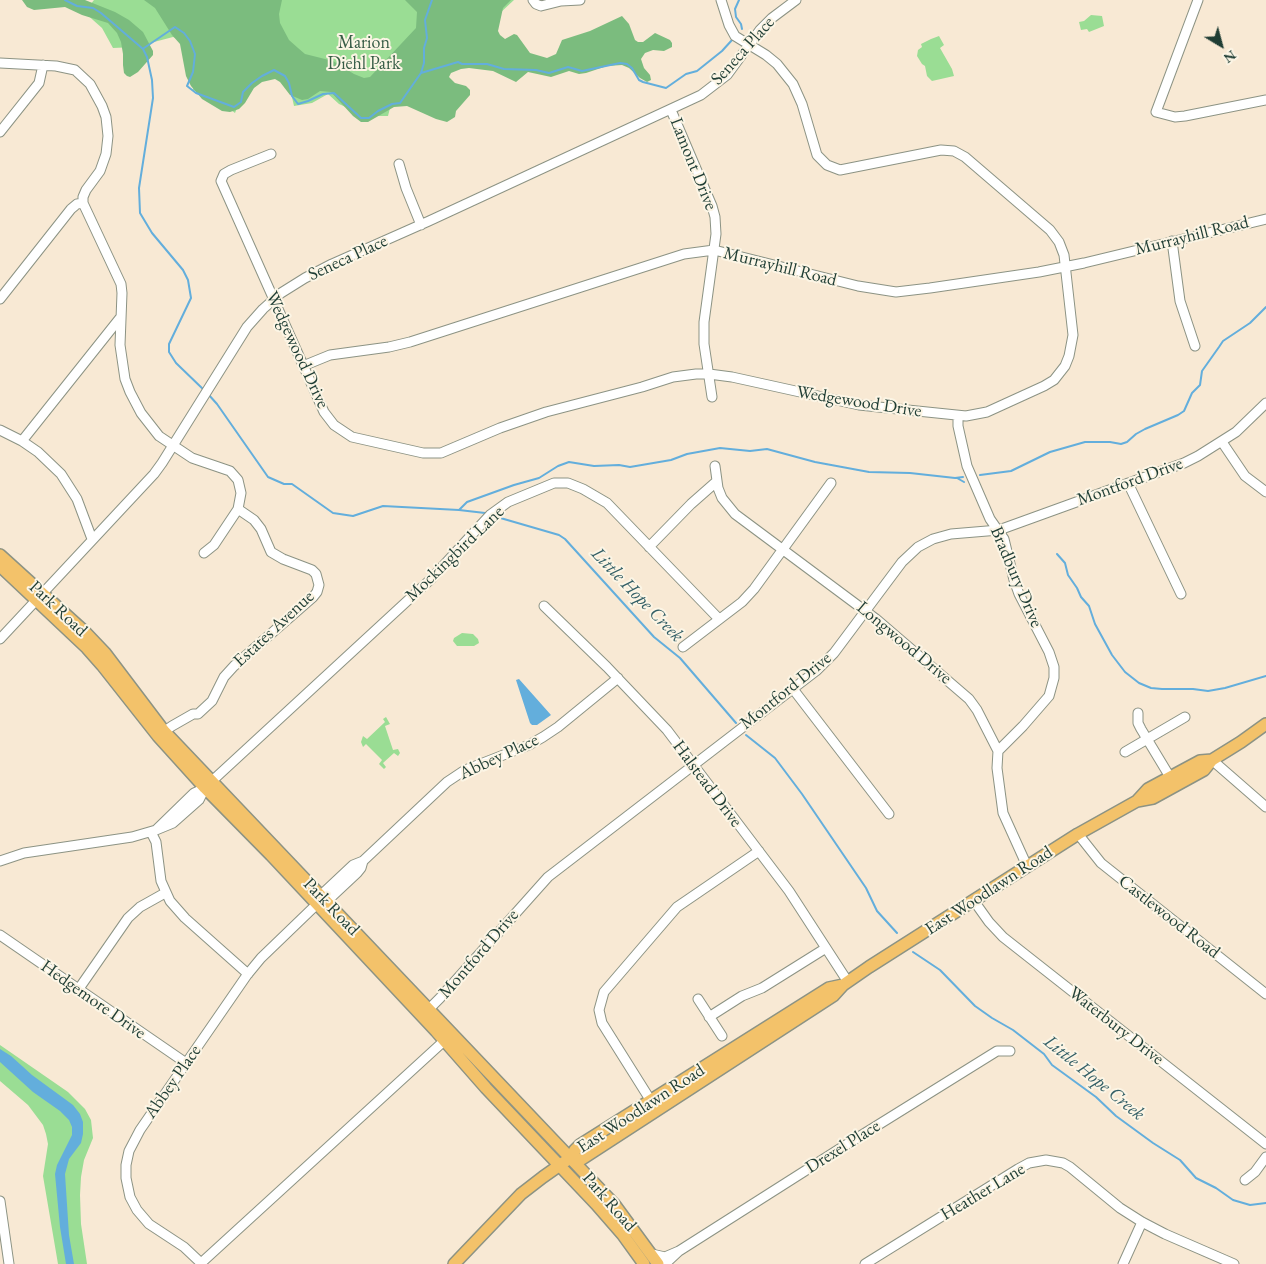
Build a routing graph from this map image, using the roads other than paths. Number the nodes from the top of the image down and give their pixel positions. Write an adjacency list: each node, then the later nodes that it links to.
1 (534, 0): 2 (street)
2 (563, 0): 3 (street)
3 (580, 0)
4 (721, 0): 7 (street, Wedgewood Drive)
5 (796, 0): 7 (street, Seneca Place)
6 (1198, 0): 10 (street)
7 (750, 45): 11 (street, Seneca Place); 20 (street, Wedgewood Drive)
8 (0, 64): 9 (street)
9 (43, 65): 12 (street); 15 (street)
10 (1266, 100)
11 (671, 110): 17 (street, Seneca Place); 19 (street, Lamont Drive)
12 (0, 132)
13 (271, 154): 22 (street, Wedgewood Drive)
14 (399, 164): 17 (street)
15 (83, 203): 21 (street); 23 (street)
16 (1266, 219): 18 (street, Murrayhill Road)
17 (421, 224): 22 (street, Seneca Place)
18 (1172, 241): 20 (street, Murrayhill Road); 24 (street)
19 (714, 250): 20 (street, Murrayhill Road); 25 (street, Murrayhill Road); 26 (street, Lamont Drive)
20 (1066, 267): 29 (street, Wedgewood Drive)
21 (0, 299)
22 (274, 300): 25 (street, Wedgewood Drive); 33 (street, Seneca Place)
23 (120, 318): 31 (street); 33 (street)
24 (1196, 346)
25 (303, 366): 26 (street, Wedgewood Drive)
26 (709, 374): 27 (street, Lamont Drive); 29 (street, Wedgewood Drive)
27 (712, 397)
28 (1266, 402): 32 (street, Montford Drive)
29 (958, 416): 40 (street, Bradbury Drive)
30 (0, 430): 31 (street)
31 (22, 441): 41 (street)
32 (1222, 442): 37 (street, Montford Drive); 38 (street)
33 (173, 446): 39 (street); 41 (street, Seneca Place)
34 (715, 466): 35 (street, Longwood Drive)
35 (716, 482): 42 (street); 43 (street, Longwood Drive)
36 (831, 483): 43 (street)
37 (1128, 484): 40 (street, Montford Drive); 47 (street)
38 (1266, 492)
39 (238, 509): 44 (street); 59 (street, Estates Avenue)
40 (999, 530): 50 (street, Montford Drive); 61 (street, Bradbury Drive)
41 (92, 539): 48 (street, Seneca Place)
42 (649, 548): 51 (street, Mockingbird Lane); 66 (street, Mockingbird Lane)
43 (783, 550): 50 (street, Longwood Drive); 51 (street)
44 (204, 553)
45 (0, 555): 48 (main road, Park Road)
46 (0, 566): 48 (main road, Park Road)
47 (1181, 594)
48 (38, 596): 52 (street, Seneca Place); 59 (main road, Park Road)
49 (544, 606): 54 (street, Halstead Drive)
50 (866, 611): 55 (street, Montford Drive); 61 (street, Longwood Drive)
51 (719, 619): 53 (street)
52 (0, 639)
53 (683, 647)
54 (618, 678): 64 (street, Halstead Drive); 76 (street, Abbey Place)
55 (793, 688): 64 (street, Montford Drive); 69 (street)
56 (1138, 713): 60 (street)
57 (1185, 717): 60 (street)
58 (1266, 724): 63 (main road, East Woodlawn Road)
59 (161, 734): 66 (main road, Park Road)
60 (1147, 739): 62 (street); 65 (street)
61 (998, 751): 74 (street, Longwood Drive)
62 (1125, 752)
63 (1212, 760): 65 (main road, East Woodlawn Road); 67 (main road, East Woodlawn Road); 68 (street)
64 (693, 765): 72 (street, Halstead Drive); 85 (street, Montford Drive)
65 (1170, 777): 67 (main road, East Woodlawn Road)
66 (209, 785): 70 (street, Mockingbird Lane); 76 (main road, Park Road)
67 (1137, 801): 71 (main road, East Woodlawn Road)
68 (1266, 807)
69 (889, 814)
70 (153, 831): 73 (street, Mockingbird Lane); 75 (street)
71 (1078, 834): 74 (main road, East Woodlawn Road); 83 (street, Castlewood Road)
72 (759, 852): 79 (street, Halstead Drive); 91 (street)
73 (0, 861)
74 (1027, 866): 77 (main road, East Woodlawn Road)
75 (166, 893): 80 (street); 82 (street)
76 (321, 901): 80 (street, Abbey Place); 85 (main road, Park Road)
77 (974, 901): 81 (main road, East Woodlawn Road); 92 (street, Waterbury Drive)
78 (0, 935): 82 (street, Hedgemore Drive)
79 (826, 948): 81 (street, Halstead Drive); 86 (street)
80 (248, 974): 90 (street, Abbey Place)
81 (845, 983): 91 (main road, East Woodlawn Road); 94 (main road, East Woodlawn Road)
82 (78, 990): 90 (street, Hedgemore Drive)
83 (1266, 994)
84 (698, 999): 86 (street)
85 (425, 1013): 88 (main road, Park Road); 94 (main road, Park Road)
86 (709, 1017): 87 (street)
87 (722, 1036)
88 (444, 1041): 95 (main road, Park Road); 103 (street)
89 (1010, 1051): 99 (street, Drexel Place)
90 (186, 1063): 103 (street, Abbey Place)
91 (651, 1101): 94 (main road, East Woodlawn Road)
92 (1266, 1144)
93 (1266, 1157): 96 (street)
94 (570, 1158): 95 (main road, East Woodlawn Road); 100 (main road, Park Road)
95 (559, 1165): 101 (main road, East Woodlawn Road); 104 (main road, Park Road)
96 (1246, 1180)
97 (0, 1201): 102 (street)
98 (1142, 1222): 106 (street, Heather Lane); 107 (street); 108 (street, Heather Lane)
99 (679, 1251): 100 (street, Drexel Place); 105 (street, Drexel Place)
100 (655, 1259)
101 (457, 1263)
102 (8, 1264)
103 (201, 1264)
104 (644, 1264)
105 (665, 1264)
106 (865, 1264)
107 (1123, 1264)
108 (1234, 1264)

